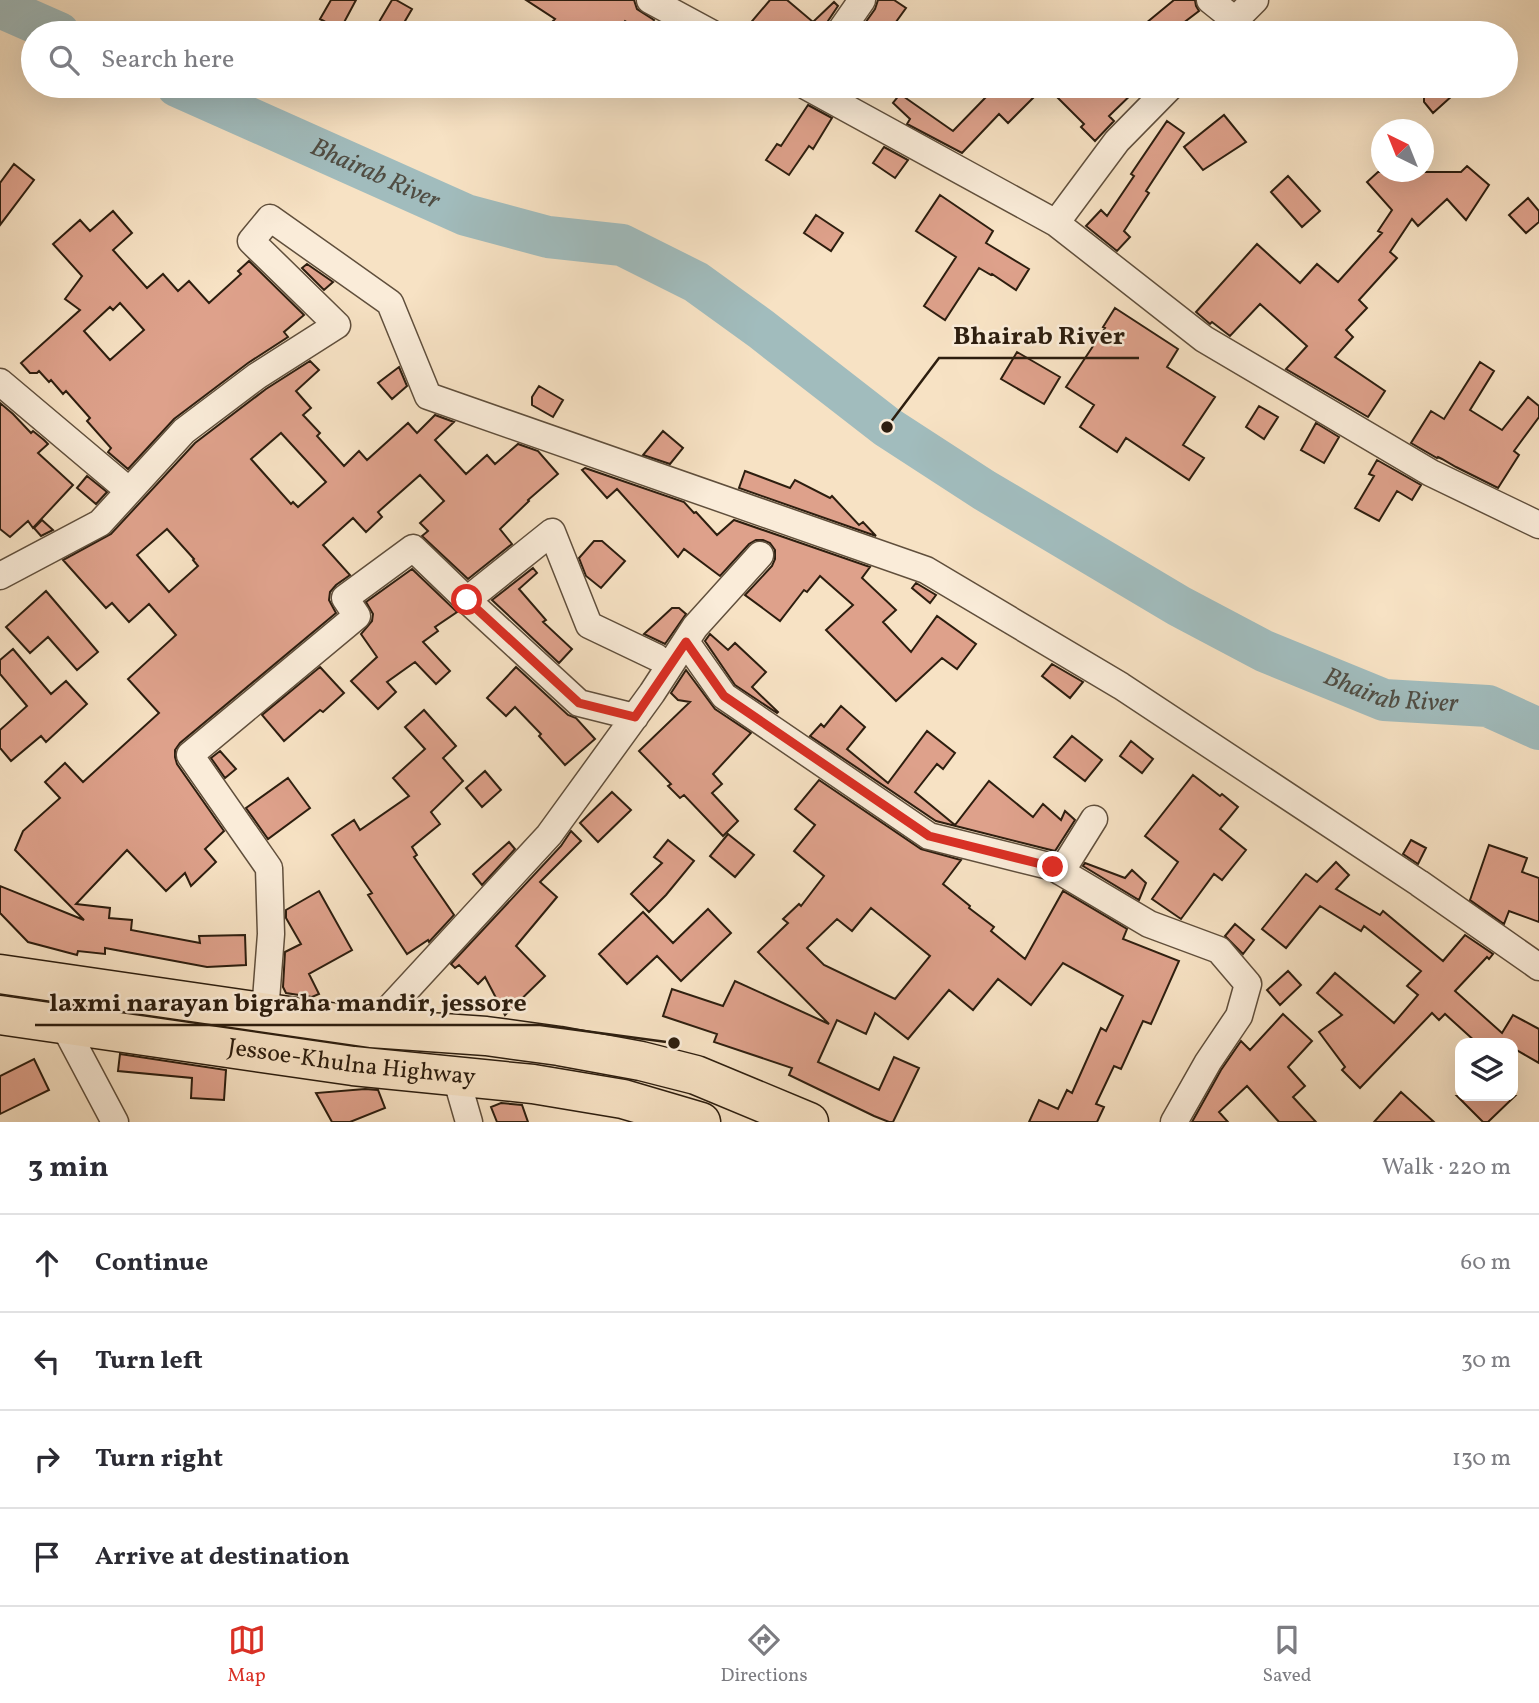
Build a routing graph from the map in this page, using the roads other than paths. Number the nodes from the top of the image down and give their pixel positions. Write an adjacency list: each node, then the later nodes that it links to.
1 (650, 0): 5 (street)
2 (862, 0): 6 (street)
3 (1210, 0): 7 (street)
4 (1255, 0): 8 (street)
5 (689, 21)
6 (847, 21)
7 (1225, 21)
8 (1235, 21)
9 (828, 98): 11 (street)
10 (1159, 98): 11 (street)
11 (1056, 223): 14 (street)
12 (0, 382): 13 (street)
13 (121, 484)
14 (1539, 525)
15 (760, 555): 18 (street)
16 (0, 576): 23 (street)
17 (467, 600): 19 (street); 20 (street); 25 (street)
18 (686, 642): 20 (street); 22 (street)
19 (656, 657)
20 (635, 717): 28 (street)
21 (1094, 819): 22 (street)
22 (1061, 872): 34 (street)
23 (1539, 967)
24 (0, 974): 25 (highway, Jessoe-Khulna Highway)
25 (265, 1013): 28 (highway, Jessoe-Khulna Highway)
26 (0, 1015): 27 (highway, Jessoe-Khulna Highway)
27 (63, 1024): 29 (highway, Jessoe-Khulna Highway); 30 (street)
28 (370, 1028): 33 (highway, Jessoe-Khulna Highway)
29 (456, 1077): 31 (street); 32 (highway, Jessoe-Khulna Highway)
30 (115, 1122)
31 (469, 1122)
32 (701, 1122)
33 (809, 1122)
34 (1174, 1122)

